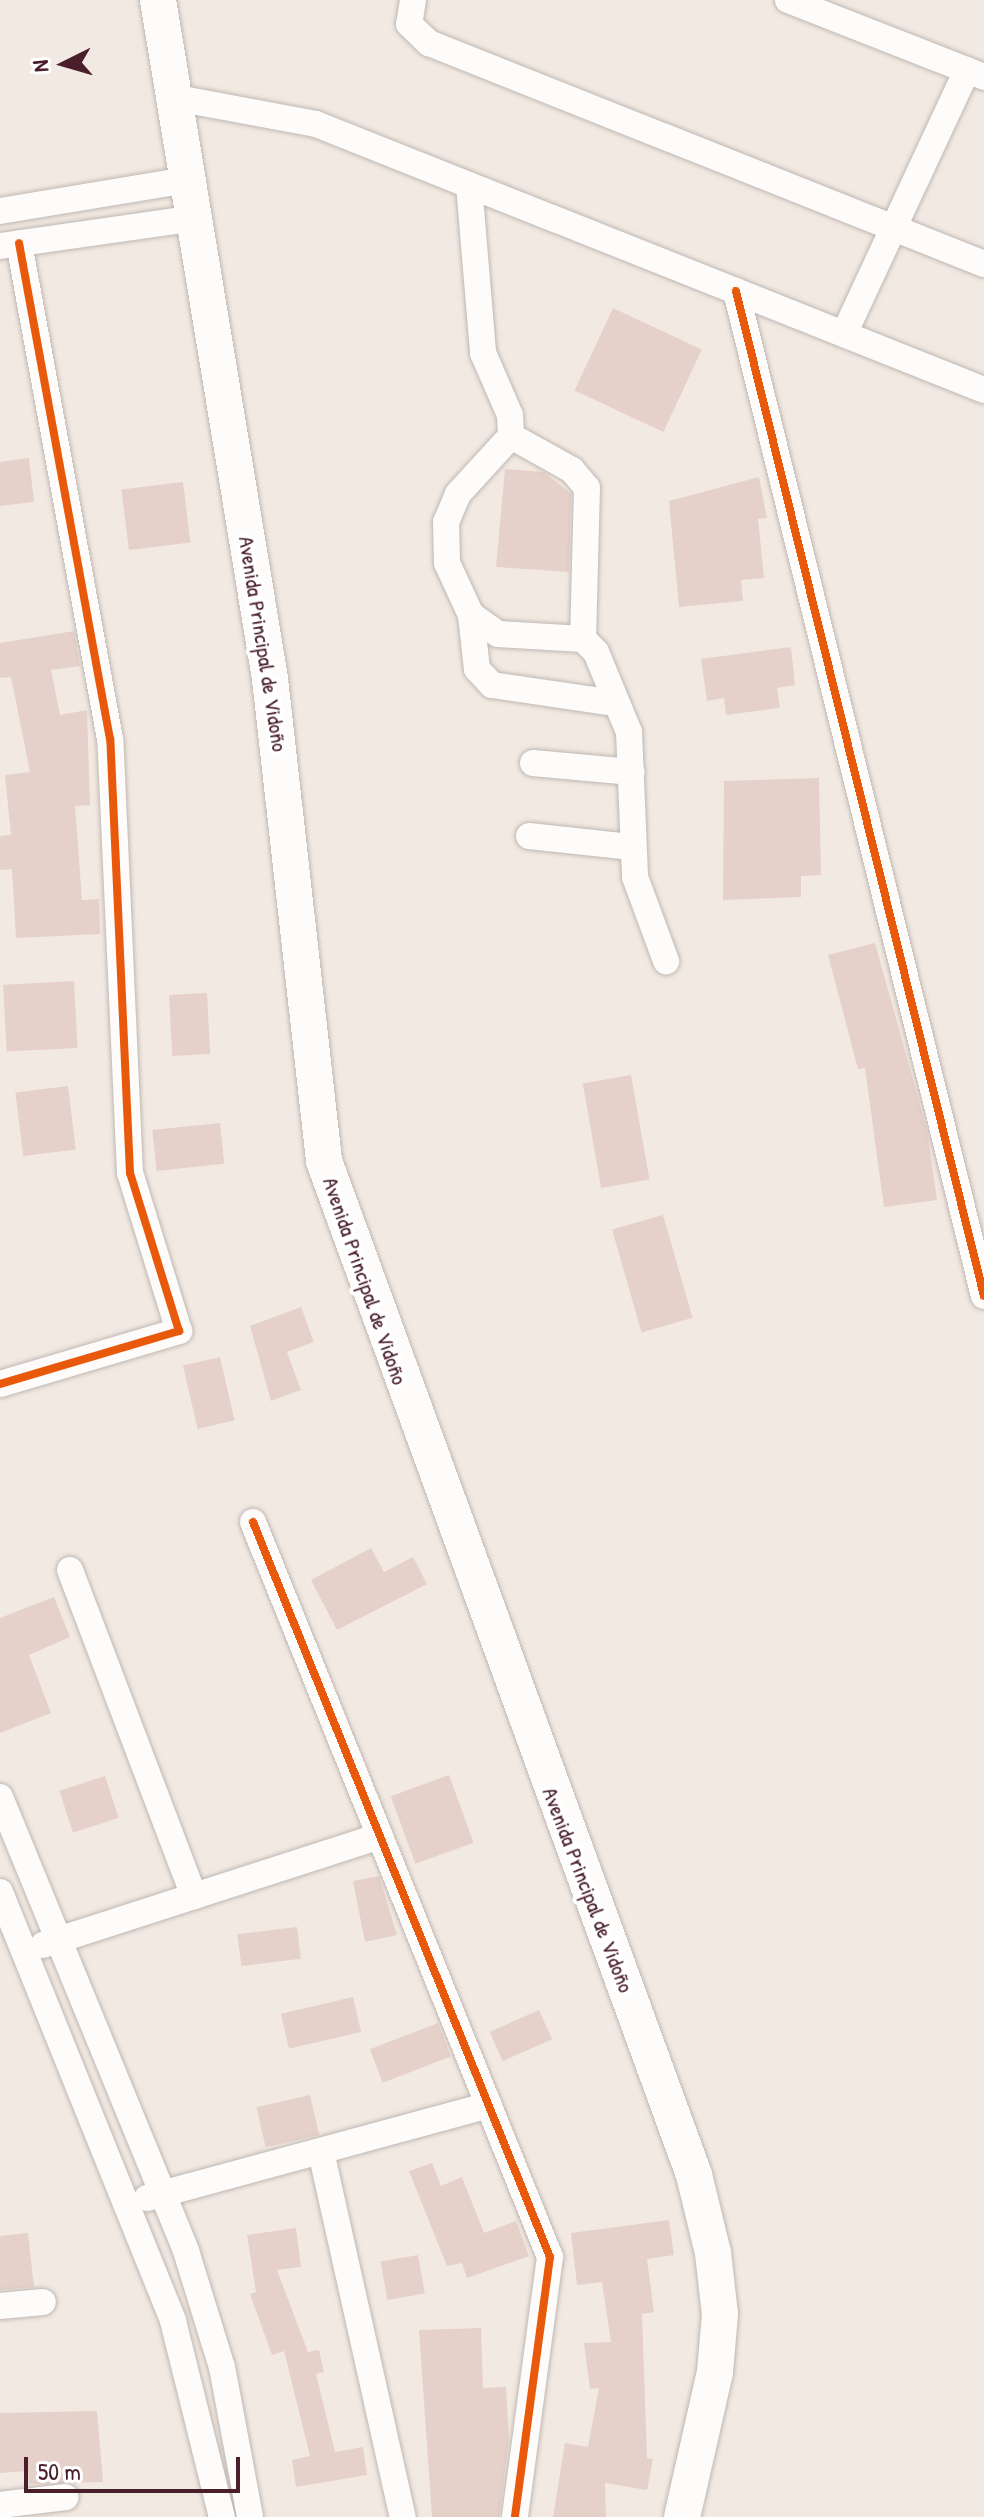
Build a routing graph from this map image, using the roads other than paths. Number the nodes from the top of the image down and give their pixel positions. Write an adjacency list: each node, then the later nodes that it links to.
1 (158, 0): 5 (main road, Avenida Principal de Vidoño)
2 (413, 0): 10 (street)
3 (788, 0): 4 (street)
4 (976, 74): 10 (street)
5 (171, 97): 6 (main road, Avenida Principal de Vidoño); 7 (street)
6 (182, 181): 8 (street); 9 (main road, Avenida Principal de Vidoño)
7 (469, 185): 13 (street); 16 (street)
8 (0, 211)
9 (190, 219): 11 (street); 47 (main road, Avenida Principal de Vidoño)
10 (893, 228): 12 (street); 14 (street)
11 (9, 244): 26 (street)
12 (984, 264)
13 (736, 291): 14 (street); 25 (street)
14 (844, 334): 15 (street)
15 (984, 390)
16 (511, 436): 17 (street); 18 (street)
17 (471, 615): 18 (street); 19 (street)
18 (583, 639): 19 (street)
19 (614, 703): 21 (street)
20 (533, 763): 21 (street)
21 (632, 772): 23 (street)
22 (529, 836): 23 (street)
23 (632, 847): 24 (street)
24 (666, 961)
25 (984, 1296)
26 (0, 1384)
27 (253, 1522): 30 (street)
28 (70, 1570): 31 (street)
29 (0, 1797): 33 (street)
30 (380, 1836): 31 (street); 35 (street)
31 (194, 1896): 33 (street)
32 (2, 1900): 34 (street)
33 (58, 1939): 34 (street); 37 (street)
34 (25, 1952): 38 (street)
35 (489, 2105): 36 (street); 46 (street)
36 (322, 2156): 37 (street); 45 (street)
37 (163, 2195): 38 (street); 44 (street)
38 (128, 2202): 43 (street)
39 (43, 2302): 40 (street)
40 (0, 2306)
41 (66, 2497): 42 (street)
42 (0, 2505)
43 (222, 2517)
44 (250, 2517)
45 (403, 2517)
46 (515, 2517)
47 (682, 2517)

